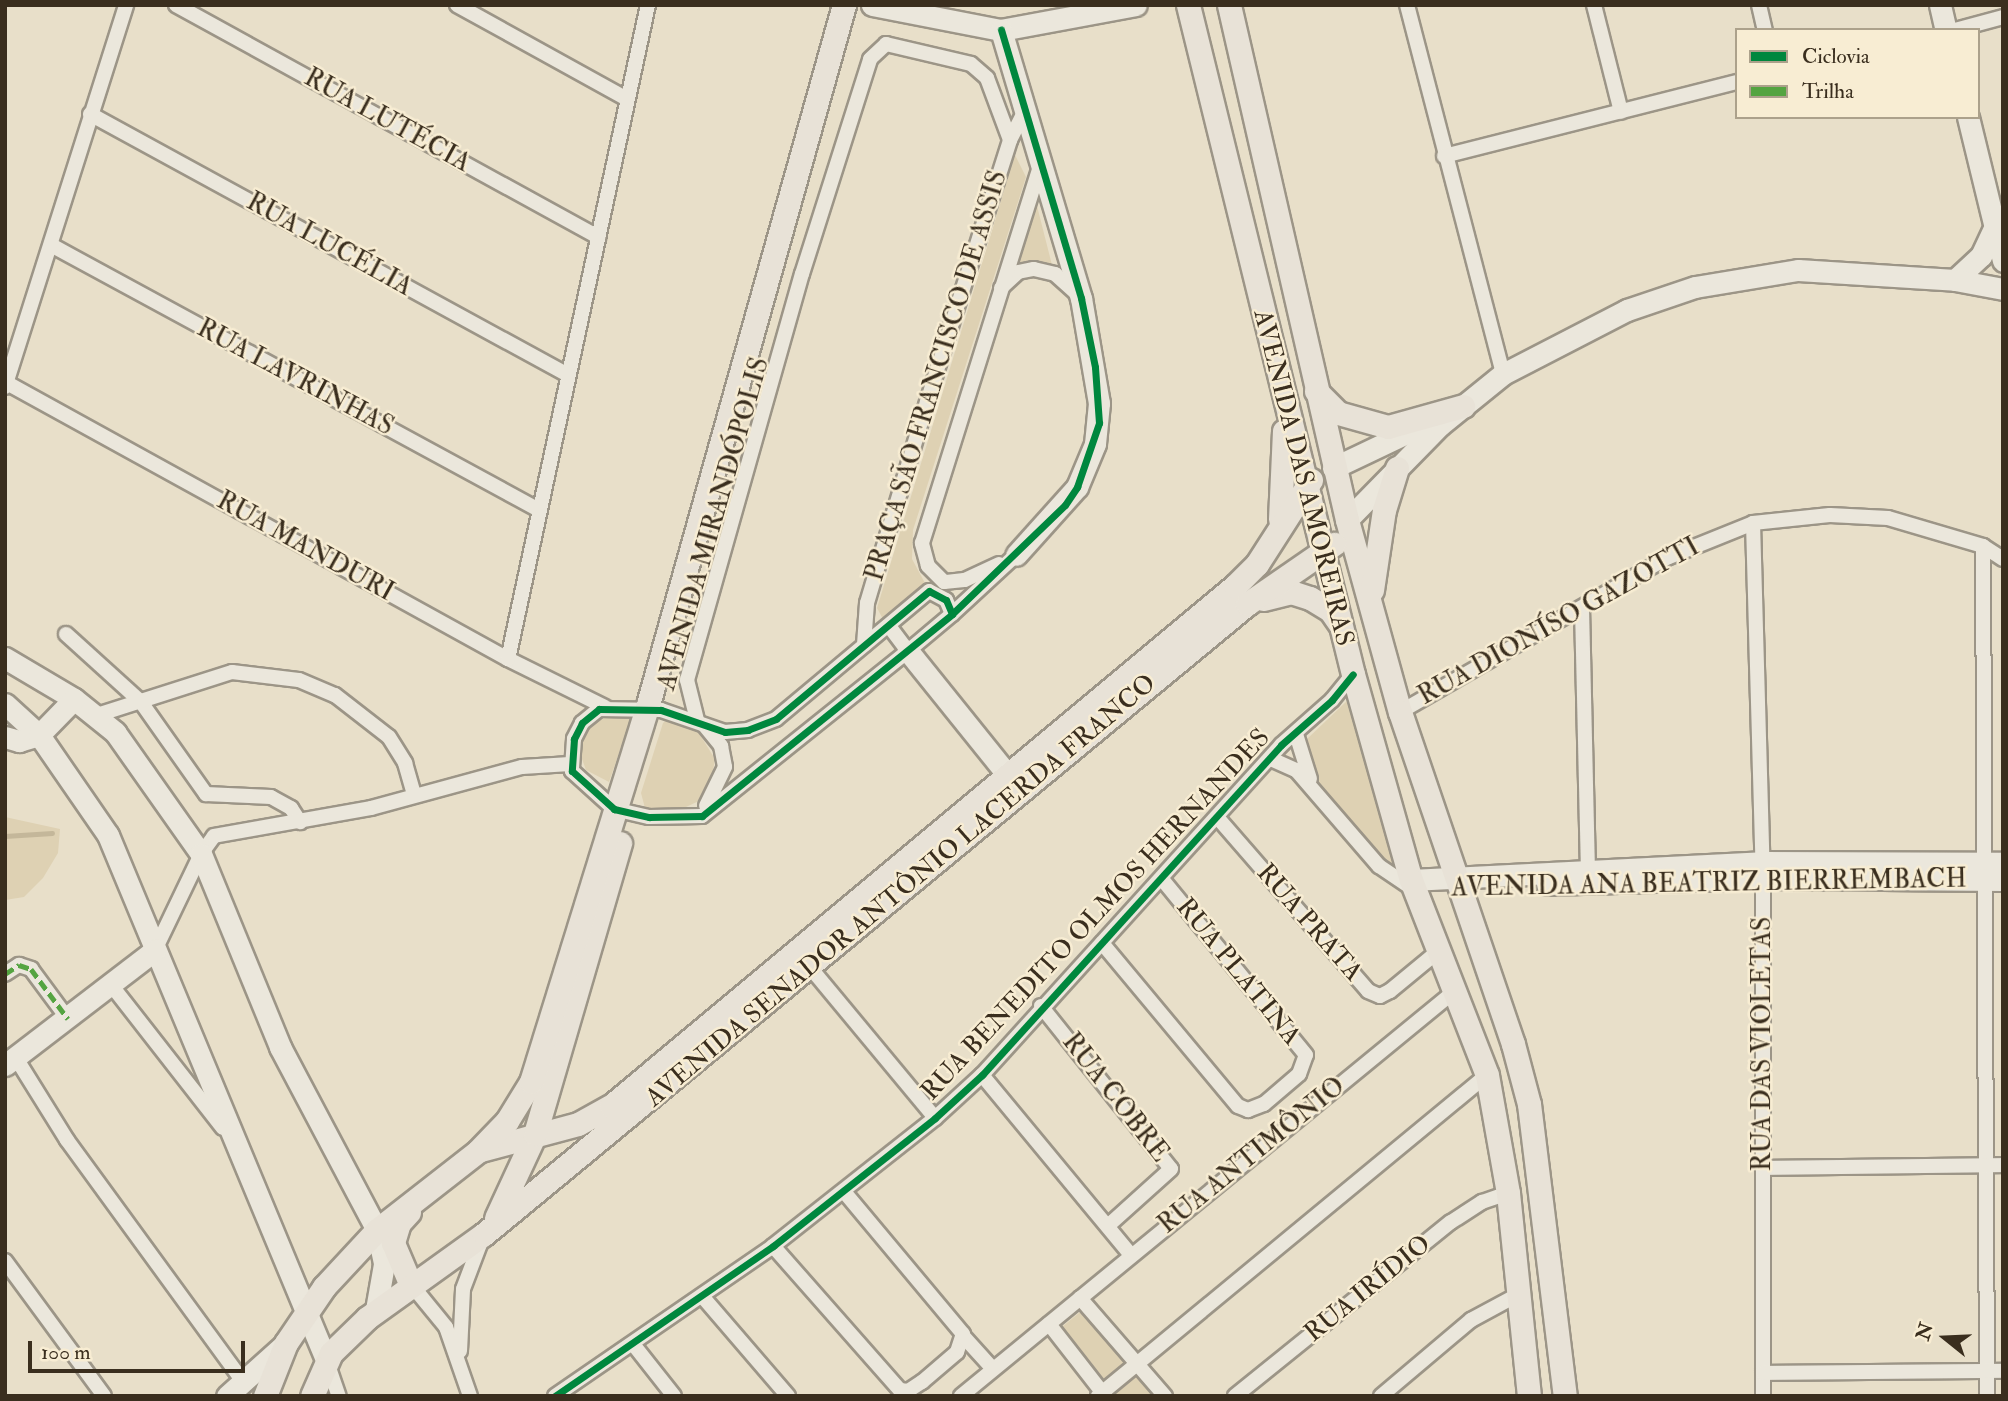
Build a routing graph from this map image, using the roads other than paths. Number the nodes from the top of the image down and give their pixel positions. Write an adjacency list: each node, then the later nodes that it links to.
1 (126, 5): 24 (street)
2 (176, 5): 30 (street, RUA LUTÉCIA)
3 (457, 5): 21 (street)
4 (648, 5): 21 (street)
5 (844, 5): 71 (main road, AVENIDA MIRANDÓPOLIS)
6 (860, 5): 71 (main road, AVENIDA MIRANDÓPOLIS)
7 (872, 5): 19 (street)
8 (1136, 5): 19 (street)
9 (1188, 5): 41 (main road, AVENIDA DAS AMOREIRAS)
10 (1229, 5): 40 (main road, AVENIDA DAS AMOREIRAS)
11 (1407, 5): 27 (street)
12 (1594, 5): 23 (street)
13 (1759, 5): 16 (street)
14 (1940, 5): 17 (street)
15 (2003, 17): 18 (street)
16 (1765, 28)
17 (1946, 28)
18 (1962, 28)
19 (1001, 30): 22 (street)
20 (1735, 83): 23 (street)
21 (627, 99): 30 (street)
22 (1025, 110): 26 (street, PRAÇA SÃO FRANCISCO DE ASSIS); 28 (street)
23 (1621, 112): 27 (street)
24 (90, 114): 31 (street); 38 (street, RUA LUCÉLIA)
25 (1968, 119): 29 (street)
26 (1010, 140): 62 (street, PRAÇA SÃO FRANCISCO DE ASSIS); 74 (street, AVENIDA MIRANDÓPOLIS)
27 (1444, 156): 37 (street)
28 (1041, 164): 35 (street, PRAÇA SÃO FRANCISCO DE ASSIS); 36 (street)
29 (1995, 226): 32 (street); 33 (street)
30 (598, 237): 38 (street)
31 (51, 245): 39 (street); 46 (street, RUA LAVRINHAS)
32 (2003, 261)
33 (1955, 280): 34 (street); 37 (street)
34 (2003, 289)
35 (998, 292): 36 (street, PRAÇA SÃO FRANCISCO DE ASSIS); 54 (street, PRAÇA SÃO FRANCISCO DE ASSIS)
36 (1081, 298): 51 (street)
37 (1503, 374): 42 (street)
38 (568, 375): 46 (street)
39 (6, 385): 65 (street, RUA MANDURI)
40 (1316, 391): 42 (main road); 43 (main road, AVENIDA DAS AMOREIRAS)
41 (1285, 402): 45 (main road, AVENIDA DAS AMOREIRAS); 49 (main road)
42 (1463, 406): 43 (street); 44 (street)
43 (1333, 468): 45 (main road); 47 (main road, AVENIDA DAS AMOREIRAS)
44 (1398, 468): 47 (street); 55 (main road)
45 (1305, 484): 49 (main road, AVENIDA SENADOR ANTÔNIO LACERDA FRANCO); 52 (main road, AVENIDA DAS AMOREIRAS)
46 (539, 510): 65 (street)
47 (1347, 520): 52 (main road); 55 (main road, AVENIDA DAS AMOREIRAS)
48 (1753, 523): 50 (street, RUA DIONÍSO GAZOTTI); 57 (street, RUA DIONÍSO GAZOTTI); 89 (street, RUA DAS VIOLETAS)
49 (1279, 525): 80 (main road, AVENIDA SENADOR ANTÔNIO LACERDA FRANCO)
50 (1983, 546): 53 (street, RUA DIONÍSO GAZOTTI); 90 (street)
51 (1016, 555): 54 (street); 58 (street)
52 (1323, 555): 56 (main road, AVENIDA SENADOR ANTÔNIO LACERDA FRANCO); 60 (main road, AVENIDA DAS AMOREIRAS)
53 (2003, 559)
54 (934, 585): 58 (street, PRAÇA SÃO FRANCISCO DE ASSIS); 59 (street)
55 (1370, 600): 72 (main road, AVENIDA DAS AMOREIRAS)
56 (1247, 604): 60 (main road); 82 (main road, AVENIDA SENADOR ANTÔNIO LACERDA FRANCO)
57 (1582, 608): 72 (street, RUA DIONÍSO GAZOTTI); 91 (street)
58 (952, 614): 63 (street)
59 (889, 625): 62 (street); 63 (street)
60 (1340, 625): 66 (main road, AVENIDA DAS AMOREIRAS)
61 (66, 634): 68 (street)
62 (864, 645): 74 (street)
63 (908, 651): 80 (street); 86 (street)
64 (5, 658): 67 (street)
65 (508, 659): 70 (street, RUA MANDURI)
66 (1353, 674): 75 (street, RUA BENEDITO OLMOS HERNANDES); 94 (main road, AVENIDA DAS AMOREIRAS)
67 (74, 699): 73 (street); 76 (street)
68 (141, 702): 73 (street); 83 (street); 87 (street)
69 (5, 704): 76 (street)
70 (605, 707): 71 (street); 79 (street)
71 (654, 709): 74 (street); 84 (main road, AVENIDA MIRANDÓPOLIS)
72 (1400, 712): 93 (main road, AVENIDA DAS AMOREIRAS)
73 (94, 716): 88 (street)
74 (700, 722): 86 (street, AVENIDA MIRANDÓPOLIS)
75 (1296, 734): 78 (street, RUA BENEDITO OLMOS HERNANDES); 81 (street)
76 (39, 735): 77 (street); 97 (street)
77 (7, 741)
78 (1271, 759): 81 (street); 85 (street, RUA BENEDITO OLMOS HERNANDES)
79 (570, 764): 83 (street); 84 (street)
80 (1008, 775): 82 (street); 98 (main road, AVENIDA SENADOR ANTÔNIO LACERDA FRANCO)
81 (1315, 789): 94 (street)
82 (1022, 793): 99 (main road, AVENIDA SENADOR ANTÔNIO LACERDA FRANCO)
83 (414, 795): 87 (street)
84 (621, 811): 86 (street); 108 (main road, AVENIDA MIRANDÓPOLIS); 113 (main road, AVENIDA MIRANDÓPOLIS)
85 (1217, 817): 92 (street, RUA BENEDITO OLMOS HERNANDES); 96 (street, RUA PRATA)
86 (684, 819)
87 (300, 822): 88 (street)
88 (201, 854): 97 (street); 122 (street)
89 (1762, 870): 90 (street, AVENIDA ANA BEATRIZ BIERREMBACH); 91 (street, AVENIDA ANA BEATRIZ BIERREMBACH); 116 (street, RUA DAS VIOLETAS)
90 (1993, 872): 114 (street)
91 (1588, 876): 93 (street, AVENIDA ANA BEATRIZ BIERREMBACH)
92 (1162, 879): 95 (street, RUA BENEDITO OLMOS HERNANDES); 95 (street, RUA PLATINA)
93 (1455, 880): 94 (street, AVENIDA ANA BEATRIZ BIERREMBACH); 161 (main road, AVENIDA DAS AMOREIRAS)
94 (1414, 886): 96 (main road, AVENIDA DAS AMOREIRAS)
95 (1102, 943): 103 (street, RUA BENEDITO OLMOS HERNANDES)
96 (1441, 949): 102 (main road, AVENIDA DAS AMOREIRAS)
97 (155, 950): 101 (street); 112 (street)
98 (796, 950): 99 (street); 110 (main road, AVENIDA SENADOR ANTÔNIO LACERDA FRANCO)
99 (811, 968): 109 (street); 123 (main road, AVENIDA SENADOR ANTÔNIO LACERDA FRANCO)
100 (5, 974): 104 (street)
101 (112, 986): 104 (street); 112 (street)
102 (1455, 990): 107 (main road, AVENIDA DAS AMOREIRAS); 125 (street, RUA ANTIMÔNIO)
103 (1041, 1006): 106 (street, RUA BENEDITO OLMOS HERNANDES); 121 (street, RUA COBRE)
104 (68, 1019): 105 (street)
105 (10, 1062): 146 (street)
106 (982, 1075): 109 (street, RUA BENEDITO OLMOS HERNANDES); 121 (street)
107 (1488, 1075): 118 (main road, AVENIDA DAS AMOREIRAS); 141 (street)
108 (545, 1100): 110 (main road); 111 (main road, AVENIDA MIRANDÓPOLIS)
109 (935, 1118): 117 (street, RUA BENEDITO OLMOS HERNANDES)
110 (578, 1124): 111 (main road, AVENIDA SENADOR ANTÔNIO LACERDA FRANCO)
111 (535, 1134): 113 (main road, AVENIDA SENADOR ANTÔNIO LACERDA FRANCO); 120 (main road, AVENIDA MIRANDÓPOLIS)
112 (232, 1140): 133 (street)
113 (488, 1148): 119 (main road, AVENIDA MIRANDÓPOLIS); 120 (main road)
114 (1983, 1165): 115 (street); 116 (street); 143 (street)
115 (2003, 1165)
116 (1764, 1168): 145 (street, RUA DAS VIOLETAS)
117 (845, 1192): 124 (street, RUA BENEDITO OLMOS HERNANDES); 136 (street)
118 (1508, 1193): 130 (main road, AVENIDA DAS AMOREIRAS); 158 (street, RUA IRÍDIO)
119 (425, 1194): 122 (main road); 126 (main road)
120 (504, 1207): 123 (main road, AVENIDA MIRANDÓPOLIS)
121 (1110, 1224): 125 (street)
122 (377, 1230): 133 (main road); 134 (street)
123 (484, 1234): 128 (main road); 139 (street)
124 (773, 1246): 131 (street, RUA BENEDITO OLMOS HERNANDES); 136 (street)
125 (1131, 1255): 132 (street, RUA ANTIMÔNIO)
126 (397, 1260): 128 (main road); 129 (main road)
127 (5, 1261): 149 (street)
128 (430, 1270): 129 (main road)
129 (410, 1283): 134 (main road); 139 (street)
130 (1519, 1294): 159 (street); 160 (main road, AVENIDA DAS AMOREIRAS)
131 (702, 1296): 138 (street, RUA BENEDITO OLMOS HERNANDES); 155 (street)
132 (1080, 1298): 135 (street, RUA ANTIMÔNIO); 141 (street)
133 (304, 1314): 137 (main road); 140 (street)
134 (371, 1314): 140 (main road)
135 (1049, 1324): 142 (street, RUA ANTIMÔNIO); 148 (street)
136 (964, 1337): 142 (street)
137 (286, 1343): 146 (street); 150 (main road)
138 (633, 1344): 147 (street, RUA BENEDITO OLMOS HERNANDES); 154 (street)
139 (460, 1360): 153 (street)
140 (327, 1362): 151 (main road); 152 (street)
141 (1137, 1362): 148 (street); 157 (street)
142 (993, 1369): 156 (street, RUA ANTIMÔNIO)
143 (1986, 1371): 144 (street); 145 (street); 163 (street)
144 (2003, 1371)
145 (1763, 1373): 162 (street, RUA DAS VIOLETAS)
146 (233, 1391)
147 (558, 1395)
148 (1102, 1395)
149 (104, 1396)
150 (265, 1396)
151 (312, 1396)
152 (340, 1396)
153 (470, 1396)
154 (674, 1396)
155 (788, 1396)
156 (961, 1396)
157 (1165, 1396)
158 (1235, 1396)
159 (1381, 1396)
160 (1529, 1396)
161 (1565, 1396)
162 (1763, 1396)
163 (1987, 1396)

